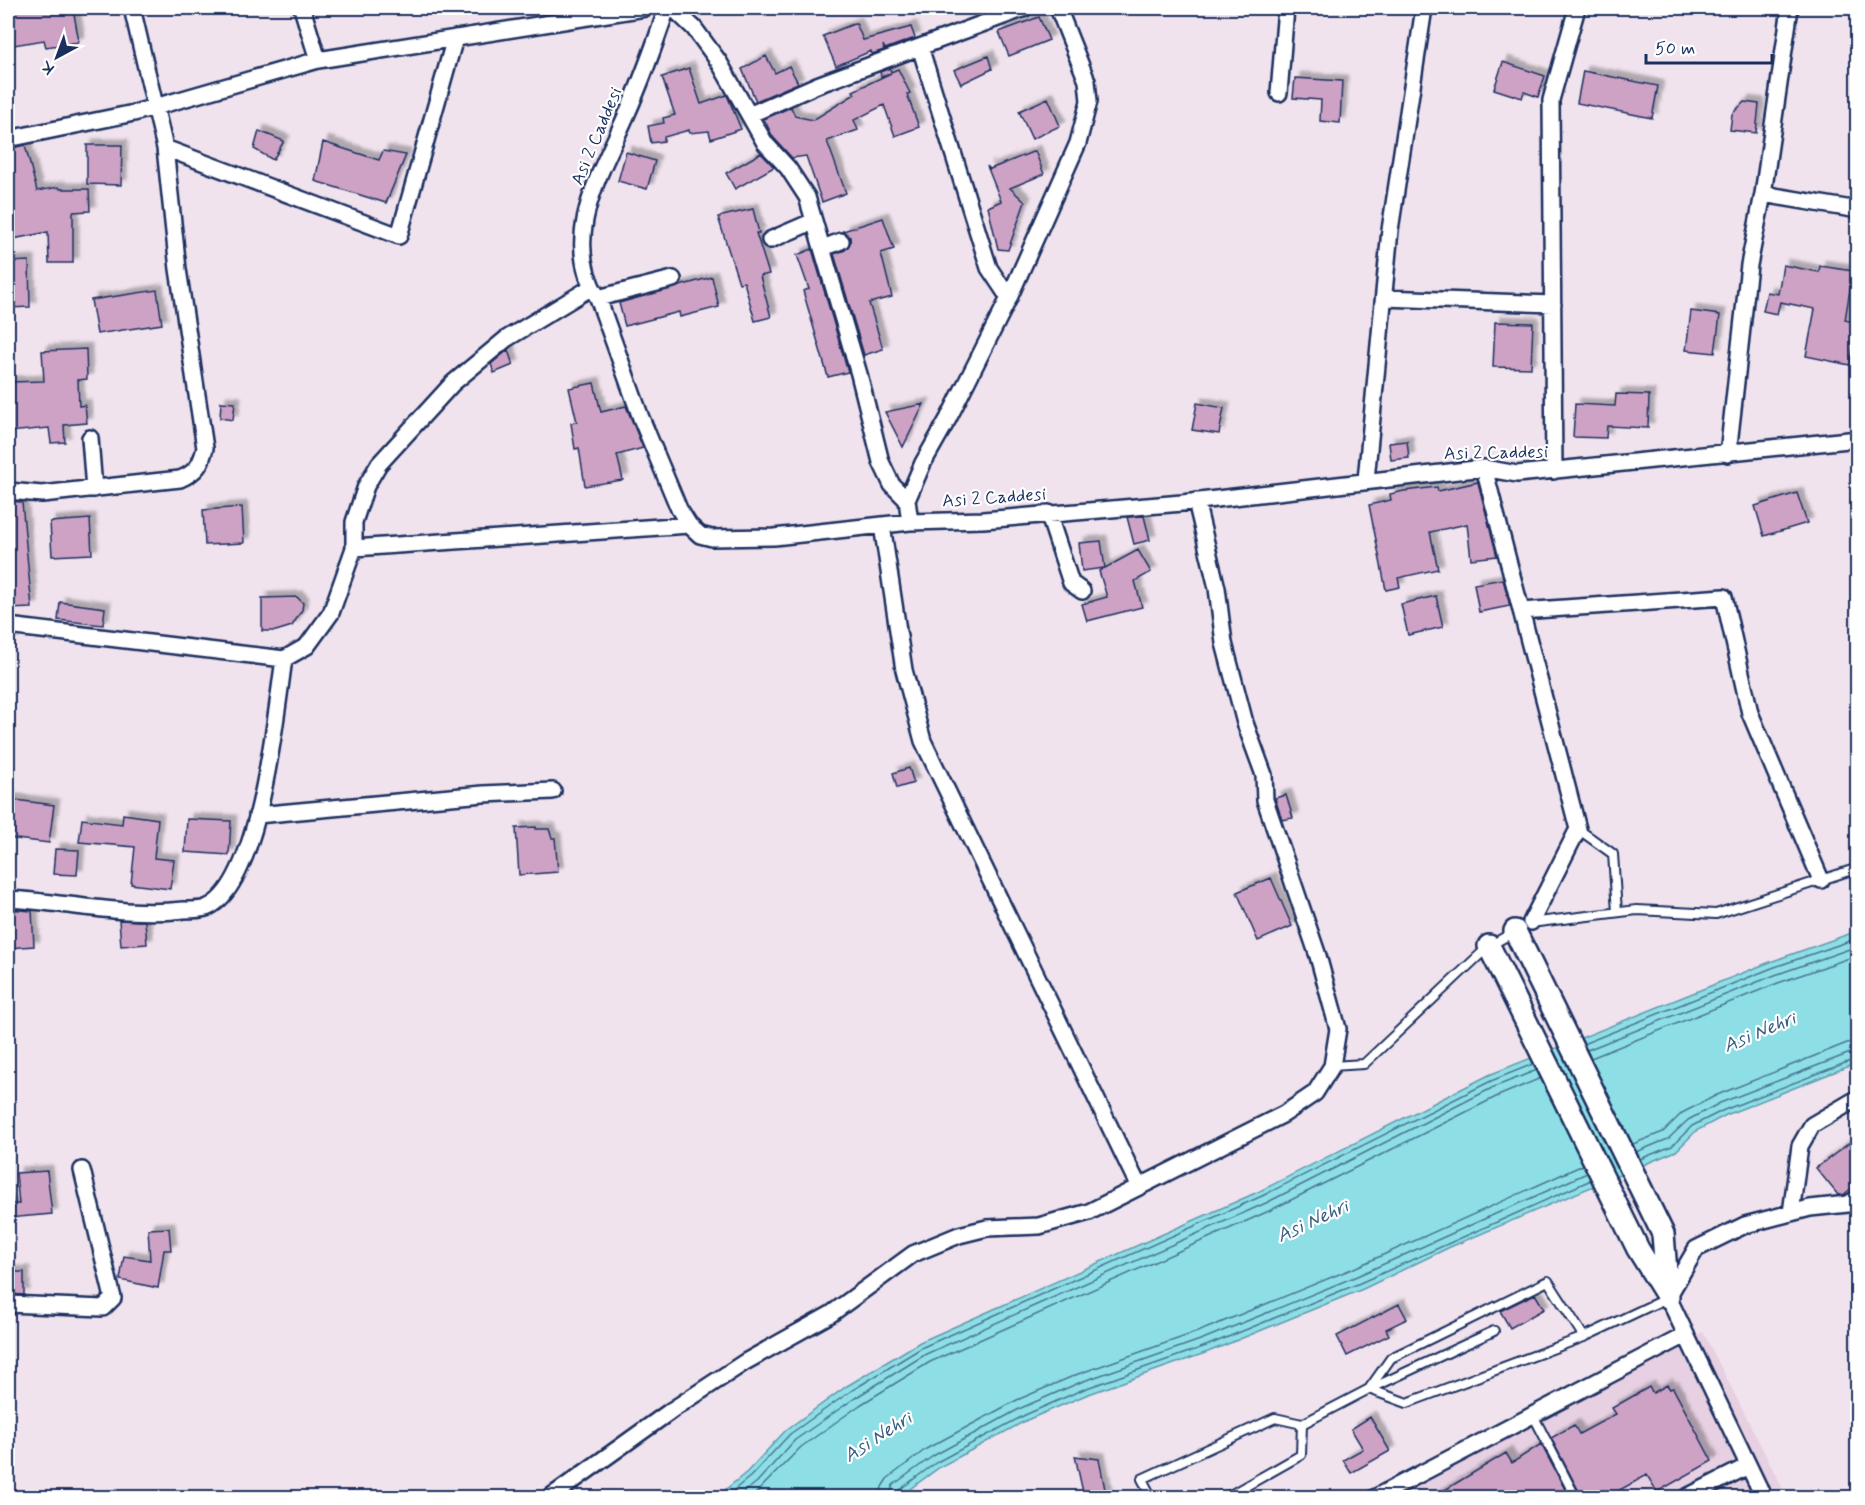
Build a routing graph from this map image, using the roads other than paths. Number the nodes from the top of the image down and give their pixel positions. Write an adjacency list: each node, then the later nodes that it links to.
1 (132, 8): 16 (street)
2 (302, 8): 14 (street)
3 (645, 8): 12 (street)
4 (667, 8): 27 (street, Asi 2 Caddesi)
5 (673, 8): 17 (street)
6 (1025, 8): 13 (street)
7 (1058, 8): 28 (street)
8 (1286, 8): 15 (street)
9 (1424, 8): 29 (street)
10 (1576, 8): 30 (street)
11 (1790, 8): 20 (street)
12 (455, 38): 14 (street); 19 (street)
13 (920, 47): 17 (street); 28 (street)
14 (318, 60): 16 (street)
15 (1279, 93)
16 (157, 105): 18 (street); 19 (street)
17 (751, 114): 22 (street)
18 (8, 139)
19 (165, 148): 37 (street)
20 (1763, 194): 21 (street); 33 (street)
21 (1857, 210)
22 (814, 221): 23 (street); 25 (street)
23 (770, 240)
24 (842, 241): 25 (street)
25 (823, 248): 39 (street)
26 (673, 279): 27 (street)
27 (595, 293): 43 (street, Asi 2 Caddesi); 45 (street)
28 (1009, 297): 39 (street)
29 (1384, 298): 30 (street); 36 (street)
30 (1553, 303): 35 (street)
31 (90, 438): 37 (street)
32 (1857, 439): 33 (street, Asi 2 Caddesi)
33 (1728, 454): 35 (street, Asi 2 Caddesi)
34 (1484, 468): 35 (street, Asi 2 Caddesi); 36 (street, Asi 2 Caddesi); 47 (street)
35 (1554, 471)
36 (1366, 480): 40 (street, Asi 2 Caddesi)
37 (94, 489): 38 (street)
38 (8, 491)
39 (907, 500): 42 (street)
40 (1196, 501): 41 (street, Asi 2 Caddesi); 59 (street)
41 (1048, 513): 42 (street, Asi 2 Caddesi); 46 (street)
42 (910, 522): 44 (street, Asi 2 Caddesi)
43 (689, 525): 44 (street, Asi 2 Caddesi); 45 (street)
44 (882, 525): 62 (street)
45 (354, 548): 49 (street)
46 (1082, 591)
47 (1521, 611): 52 (street); 54 (street)
48 (8, 626): 49 (street)
49 (284, 658): 51 (street)
50 (553, 791): 51 (street)
51 (257, 815): 55 (street)
52 (1578, 829): 56 (lane); 57 (street)
53 (1857, 868): 54 (lane)
54 (1821, 880): 56 (lane)
55 (8, 899)
56 (1617, 912): 57 (lane)
57 (1523, 927): 58 (lane); 65 (street)
58 (1489, 946): 59 (lane); 65 (street)
59 (1332, 1066): 62 (street)
60 (1857, 1098): 64 (street)
61 (82, 1170): 66 (street)
62 (1139, 1187): 75 (street)
63 (1857, 1198): 64 (street)
64 (1791, 1213): 65 (street)
65 (1668, 1298): 68 (street); 69 (lane)
66 (8, 1304)
67 (1494, 1331): 70 (lane)
68 (1686, 1335): 71 (street); 73 (street)
69 (1584, 1337): 70 (lane); 70 (lane)
70 (1369, 1389): 72 (lane)
71 (1533, 1415): 74 (street); 78 (lane)
72 (1302, 1424): 76 (lane); 77 (lane)
73 (1748, 1466): 79 (street); 80 (street)
74 (1383, 1495)
75 (549, 1497)
76 (1152, 1497)
77 (1225, 1497)
78 (1576, 1497)
79 (1685, 1497)
80 (1764, 1497)

